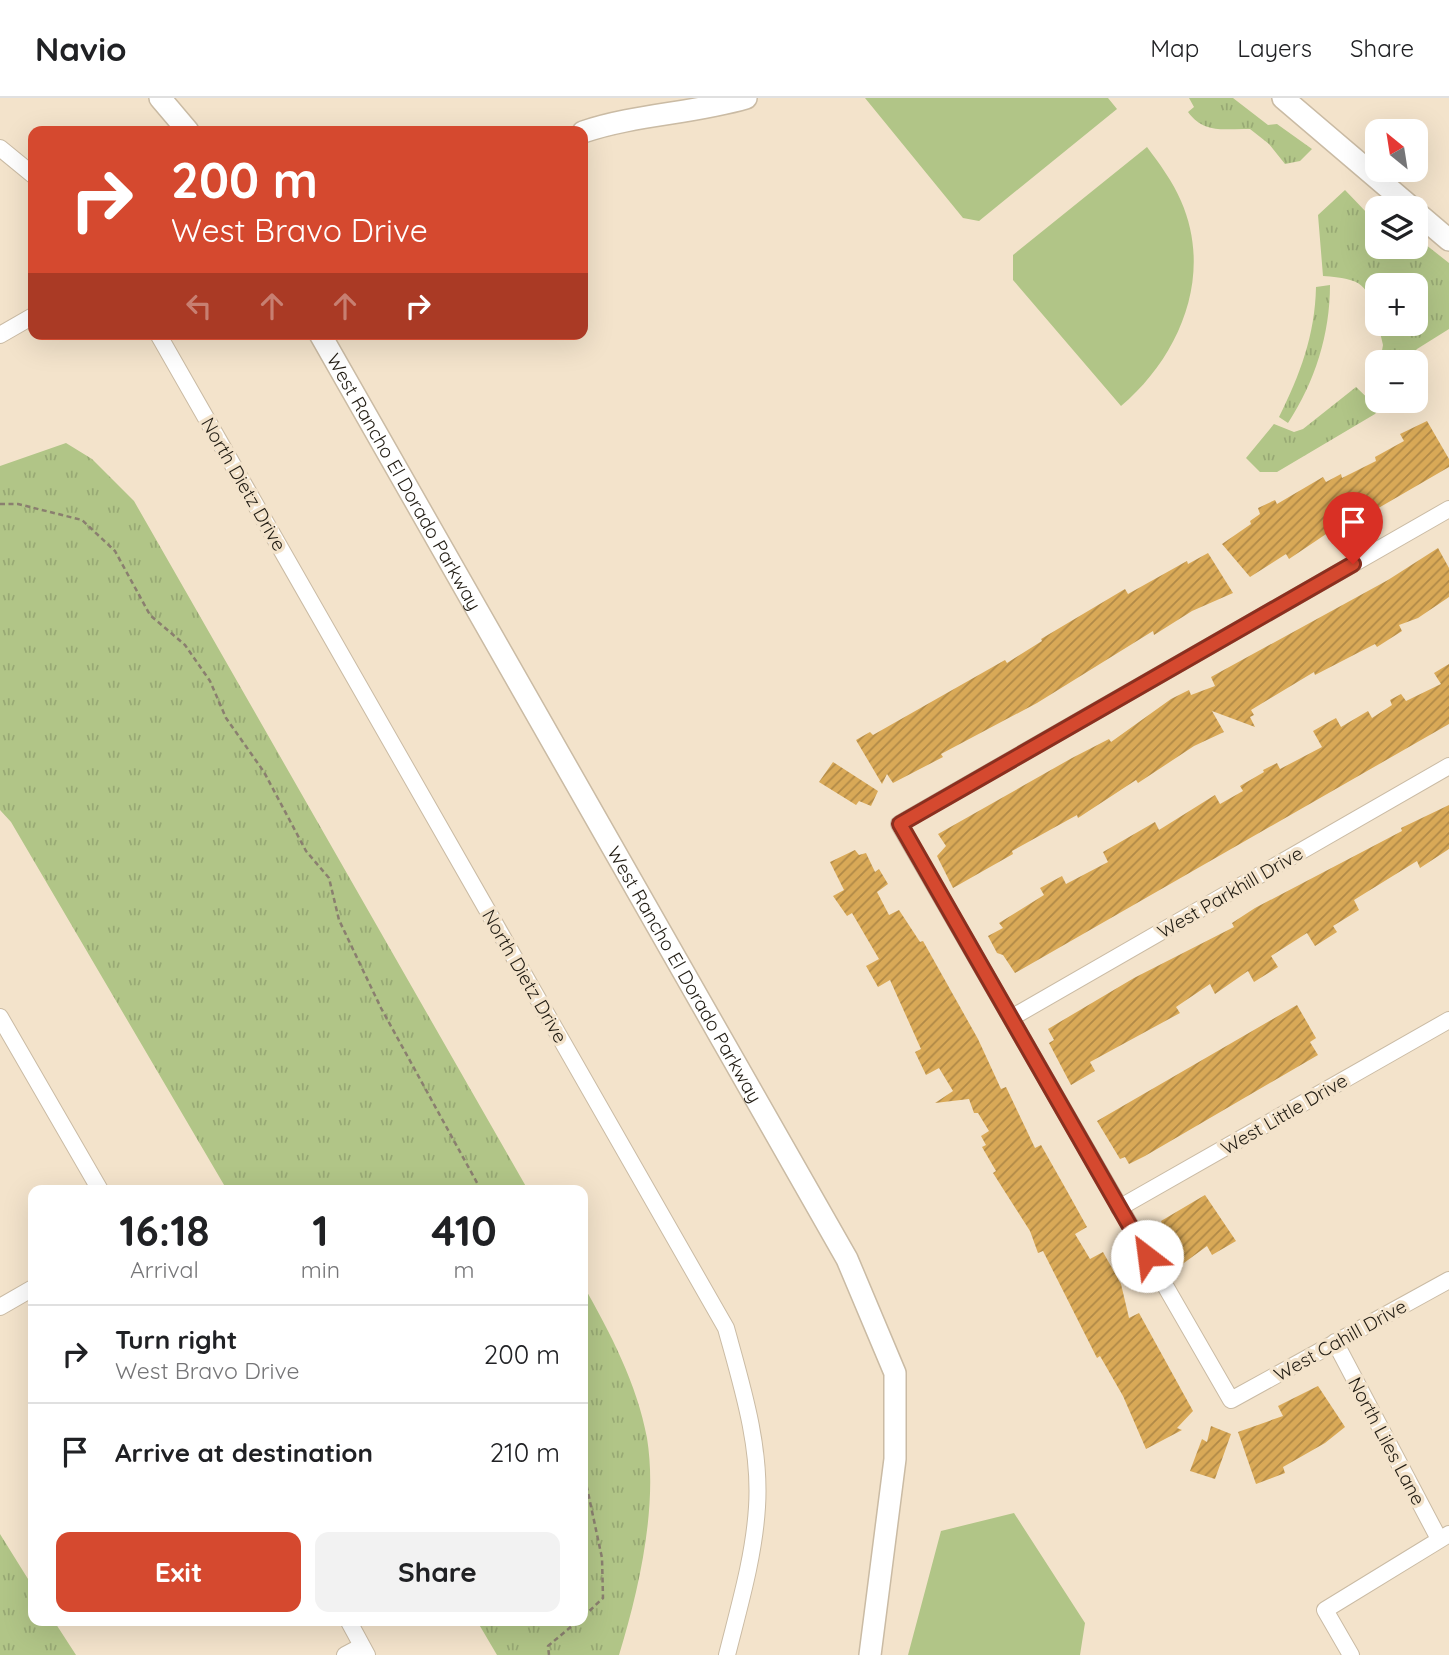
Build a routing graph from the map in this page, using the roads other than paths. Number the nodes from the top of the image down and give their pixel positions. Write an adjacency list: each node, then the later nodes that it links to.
1 (160, 98): 4 (street)
2 (746, 98): 5 (street)
3 (1283, 98): 8 (street)
4 (184, 126)
5 (588, 130)
6 (0, 148): 7 (street)
7 (28, 171)
8 (1398, 196)
9 (1428, 222): 10 (street)
10 (1449, 240)
11 (28, 319): 12 (street)
12 (0, 335)
13 (161, 340): 30 (street, North Dietz Drive)
14 (323, 340): 31 (street, West Rancho El Dorado Parkway)
15 (1449, 509): 18 (street)
16 (1449, 766): 18 (street, West Parkhill Drive)
17 (0, 1017): 20 (street)
18 (1011, 1017): 21 (street)
19 (1449, 1020): 21 (street, West Little Drive)
20 (97, 1185)
21 (1119, 1208): 25 (street, West Cahill Drive)
22 (1449, 1280): 25 (street, West Cahill Drive)
23 (28, 1291): 24 (street)
24 (0, 1307)
25 (1335, 1342): 26 (street, North Liles Lane)
26 (1444, 1537): 32 (street)
27 (351, 1626): 28 (street)
28 (365, 1650): 29 (street)
29 (345, 1655)
30 (727, 1655)
31 (870, 1655)
32 (1351, 1655)

